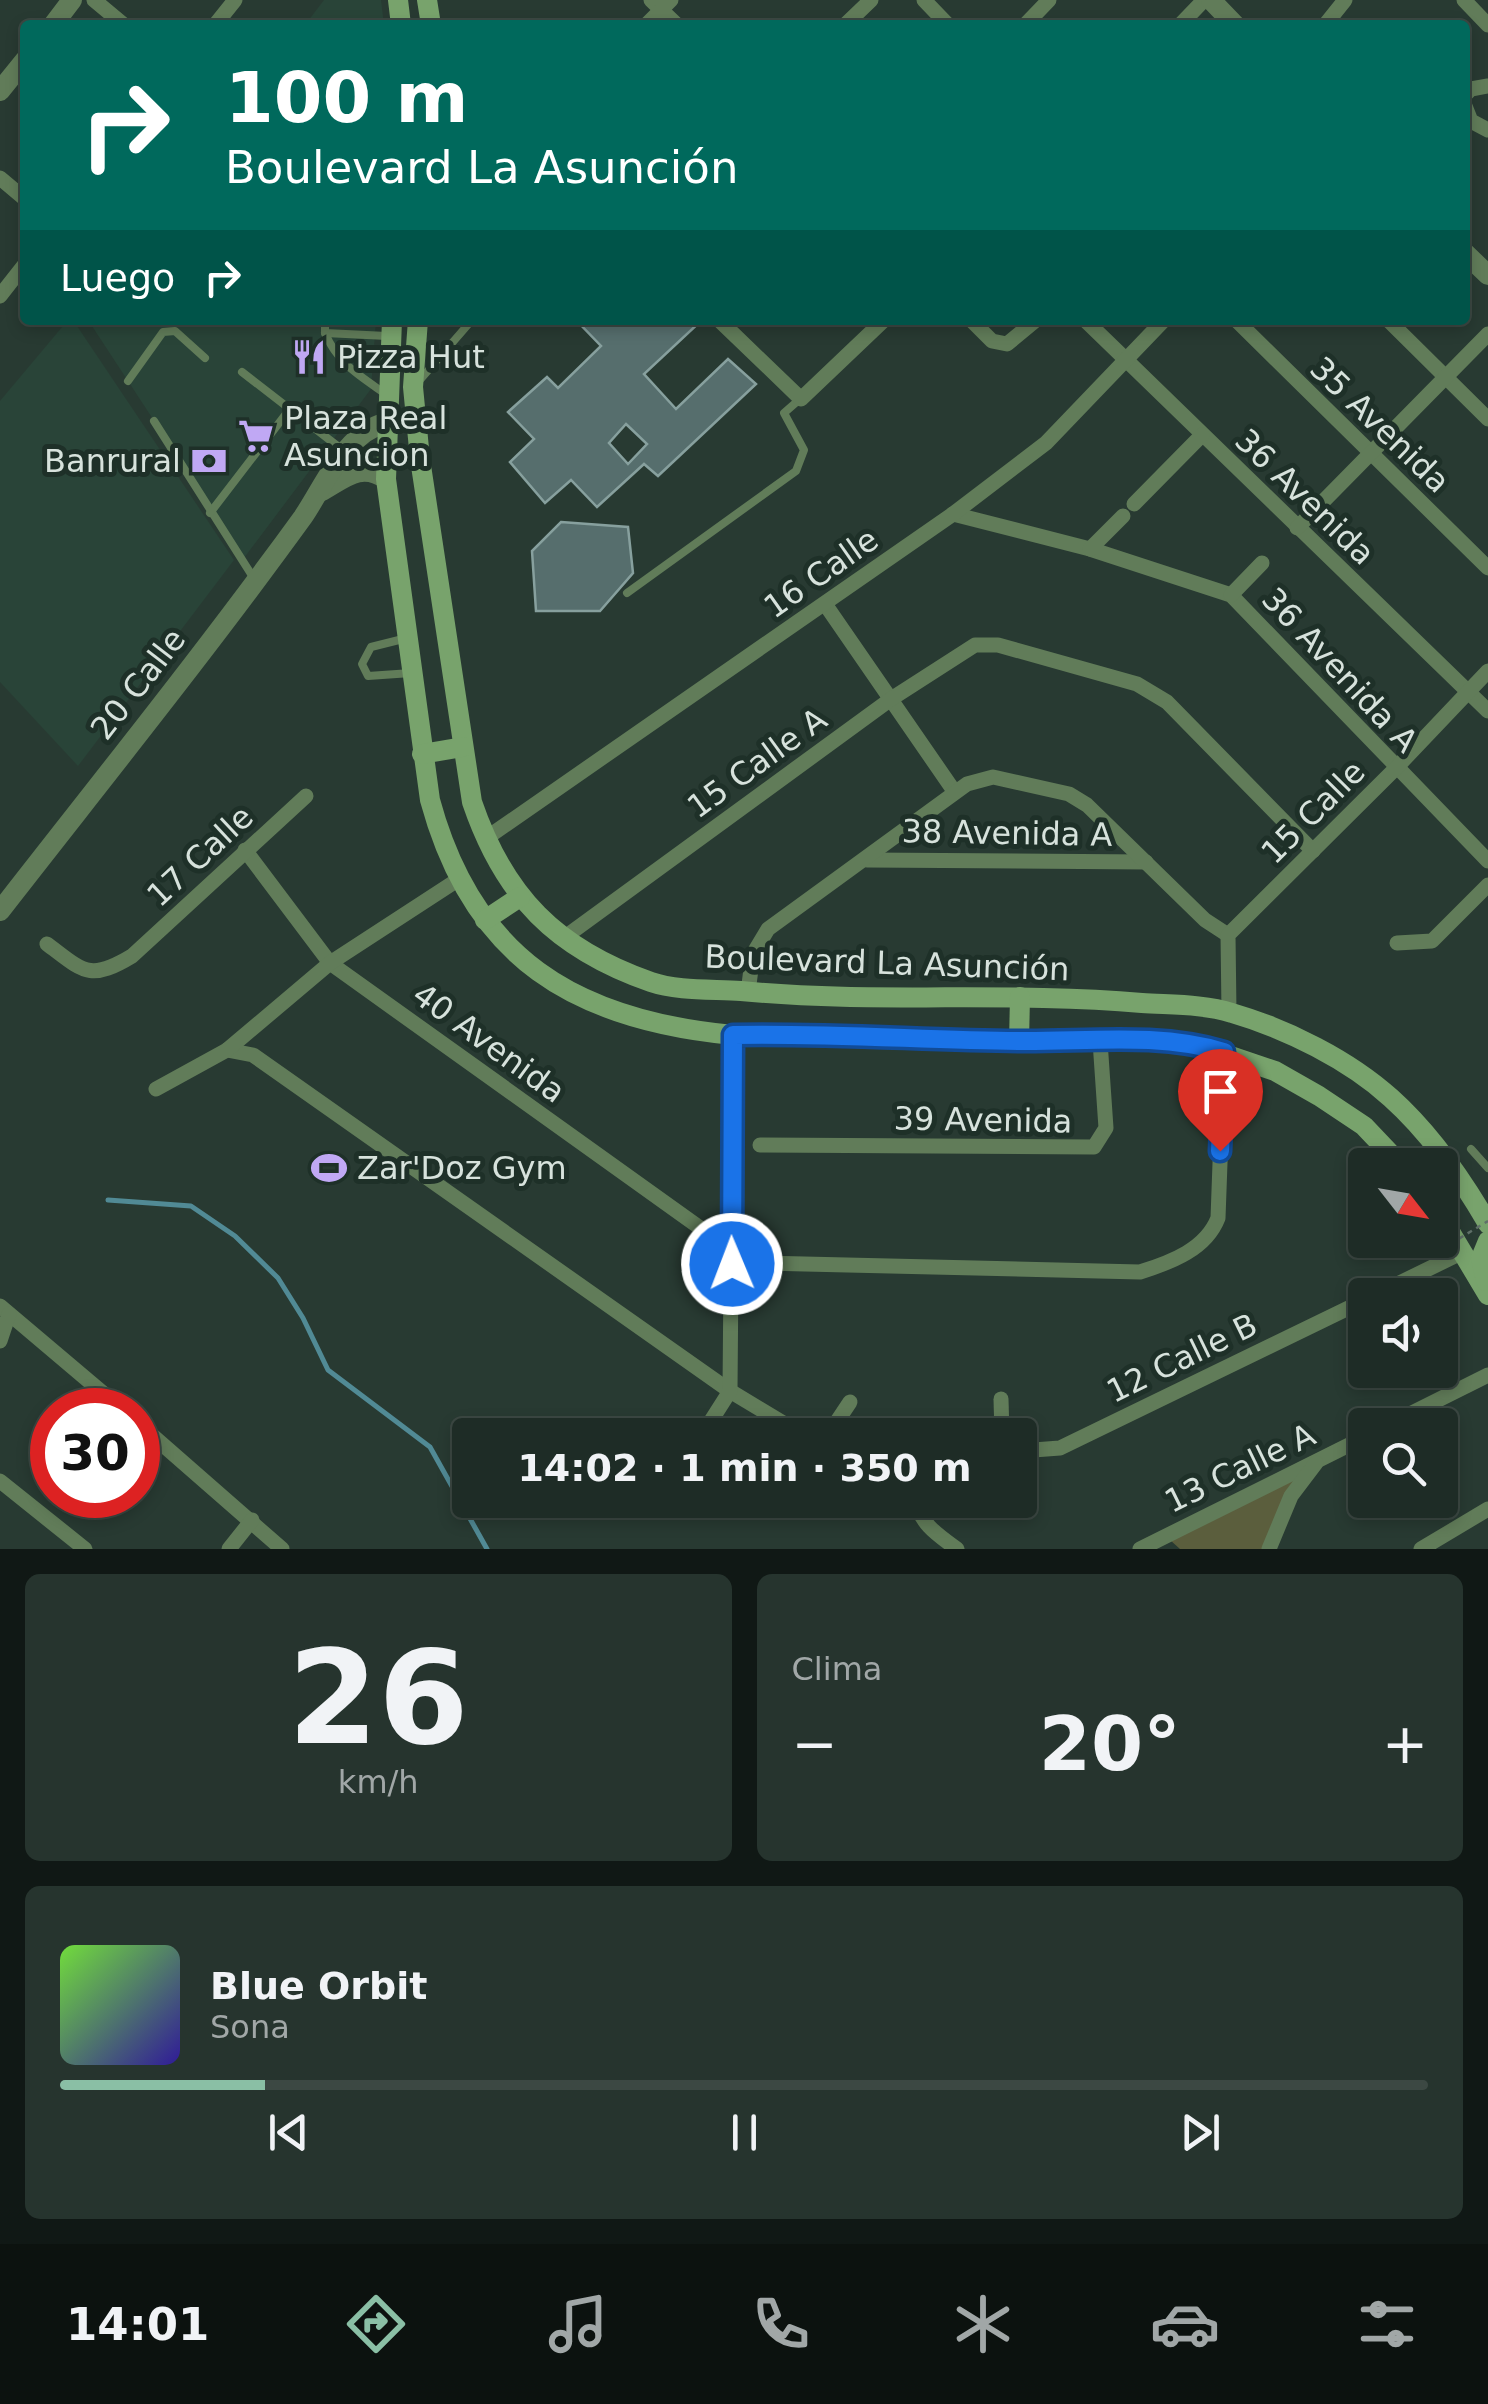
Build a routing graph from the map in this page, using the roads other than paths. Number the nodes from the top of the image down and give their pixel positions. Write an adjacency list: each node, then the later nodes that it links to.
1 (72, 0): 10 (street)
2 (94, 0): 11 (street)
3 (235, 0): 12 (street)
4 (871, 0): 13 (street)
5 (924, 0): 14 (street)
6 (1050, 0): 15 (street)
7 (1207, 0): 16 (street); 17 (street)
8 (1345, 0): 18 (street)
9 (1464, 0): 19 (street)
10 (56, 20)
11 (118, 20)
12 (219, 20)
13 (850, 20)
14 (943, 20)
15 (1030, 20)
16 (1185, 20)
17 (1229, 20)
18 (1329, 20)
19 (1488, 24)
20 (20, 66): 21 (street)
21 (0, 91)
22 (0, 178): 23 (street)
23 (20, 195)
24 (20, 270): 25 (street)
25 (0, 296)
26 (325, 325): 39 (lane)
27 (369, 325): 41 (lane)
28 (418, 325): 47 (main road, Boulevard La Asunción)
29 (468, 325): 47 (lane)
30 (724, 325): 49 (street)
31 (879, 325): 49 (street)
32 (976, 325): 33 (street)
33 (1031, 325)
34 (1090, 325): 43 (street, 36 Avenida)
35 (1159, 325): 43 (street, 16 Calle)
36 (1241, 325): 56 (street, 35 Avenida)
37 (1393, 325): 45 (street)
38 (391, 328): 41 (lane); 48 (main road)
39 (325, 333): 41 (lane); 48 (lane)
40 (1488, 334): 45 (street)
41 (368, 335)
42 (205, 358): 46 (lane)
43 (1125, 360): 54 (street, 36 Avenida); 61 (street, 16 Calle)
44 (242, 372): 50 (lane)
45 (1447, 379): 51 (street); 56 (street)
46 (128, 382)
47 (413, 387): 57 (main road, Boulevard La Asunción)
48 (388, 395): 53 (main road)
49 (801, 399): 67 (lane)
50 (290, 410): 55 (lane); 60 (lane)
51 (1488, 419)
52 (154, 420): 60 (lane)
53 (387, 422): 55 (street, 20 Calle); 57 (main road); 58 (main road)
54 (1202, 436): 62 (street, 36 Avenida); 63 (street)
55 (344, 451): 59 (street, 20 Calle)
56 (1370, 455): 62 (street); 65 (street, 35 Avenida)
57 (420, 459): 76 (main road, Boulevard La Asunción)
58 (386, 479): 59 (street, 20 Calle); 70 (main road)
59 (320, 492): 66 (street, 20 Calle)
60 (210, 513): 66 (lane)
61 (953, 514): 63 (street, 36 Avenida A); 69 (street, 16 Calle)
62 (1298, 528): 73 (street, 36 Avenida)
63 (1090, 550): 68 (street, 36 Avenida A)
64 (1262, 563): 68 (street)
65 (1488, 568)
66 (256, 582): 90 (street, 20 Calle)
67 (628, 593)
68 (1231, 595): 78 (street, 36 Avenida A)
69 (825, 604): 74 (street); 81 (street, 16 Calle)
70 (407, 638): 72 (main road); 72 (lane)
71 (1488, 671): 73 (street, 15 Calle)
72 (411, 673): 77 (main road)
73 (1468, 692): 75 (street, 36 Avenida); 78 (street, 15 Calle)
74 (891, 699): 79 (street); 83 (street, 15 Calle A); 93 (street, 15 Calle A)
75 (1488, 711)
76 (463, 747): 77 (main road); 81 (main road, Boulevard La Asunción)
77 (422, 754): 87 (main road)
78 (1396, 768): 83 (street, 15 Calle); 85 (street, 36 Avenida A)
79 (961, 788): 84 (street); 86 (street)
80 (306, 796): 82 (street, 17 Calle)
81 (485, 840): 89 (main road, Boulevard La Asunción)
82 (244, 850): 95 (street, 17 Calle); 96 (street, 40 Avenida)
83 (1313, 851): 92 (street, 15 Calle)
84 (867, 860): 86 (street, 38 Avenida A); 97 (street)
85 (1488, 861)
86 (1146, 862): 92 (street)
87 (459, 878): 91 (main road); 96 (street)
88 (1488, 885): 94 (street)
89 (520, 897): 91 (main road); 93 (main road, Boulevard La Asunción)
90 (0, 911)
91 (485, 920): 103 (main road)
92 (1228, 935): 101 (street)
93 (565, 938): 97 (main road, Boulevard La Asunción)
94 (1397, 943)
95 (47, 944)
96 (330, 962): 107 (street); 116 (street, 40 Avenida)
97 (748, 992): 98 (main road, Boulevard La Asunción)
98 (793, 996): 99 (main road, Boulevard La Asunción); 102 (main road)
99 (1020, 998): 100 (main road, Boulevard La Asunción); 105 (main road)
100 (1184, 1006): 101 (main road, Boulevard La Asunción); 106 (main road)
101 (1229, 1012): 114 (main road, Boulevard La Asunción)
102 (792, 1034): 103 (main road); 105 (main road)
103 (733, 1035): 116 (street)
104 (1100, 1041): 105 (main road); 106 (main road); 110 (street, 39 Avenida)
105 (1019, 1042)
106 (1183, 1044): 108 (main road)
107 (227, 1050): 109 (street); 127 (street)
108 (1224, 1052): 111 (main road); 119 (street)
109 (156, 1089)
110 (760, 1145)
111 (1384, 1148)
112 (1472, 1149): 113 (lane)
113 (1488, 1168)
114 (1488, 1222)
115 (1488, 1241): 121 (main road)
116 (731, 1250): 127 (street)
117 (1458, 1256): 121 (main road)
118 (1439, 1258): 120 (street)
119 (759, 1263)
120 (1404, 1278)
121 (1488, 1291)
122 (1348, 1308): 137 (street, 12 Calle B)
123 (5, 1310): 124 (street); 126 (street)
124 (0, 1341)
125 (1488, 1376): 130 (street)
126 (96, 1388)
127 (730, 1391): 131 (street); 132 (street)
128 (1001, 1399): 134 (street)
129 (850, 1402): 133 (street)
130 (1423, 1408)
131 (713, 1418)
132 (775, 1418)
133 (839, 1418)
134 (1002, 1418)
135 (160, 1442): 142 (street)
136 (1348, 1445): 138 (street, 13 Calle A)
137 (1037, 1450)
138 (1319, 1460): 143 (street, 13 Calle A); 149 (street)
139 (0, 1481): 144 (street)
140 (1488, 1509): 150 (street)
141 (922, 1518): 147 (street)
142 (252, 1520): 145 (street); 146 (street)
143 (1166, 1544): 148 (street, 13 Calle A)
144 (85, 1549)
145 (230, 1549)
146 (282, 1549)
147 (957, 1549)
148 (1140, 1549)
149 (1269, 1549)
150 (1421, 1549)

